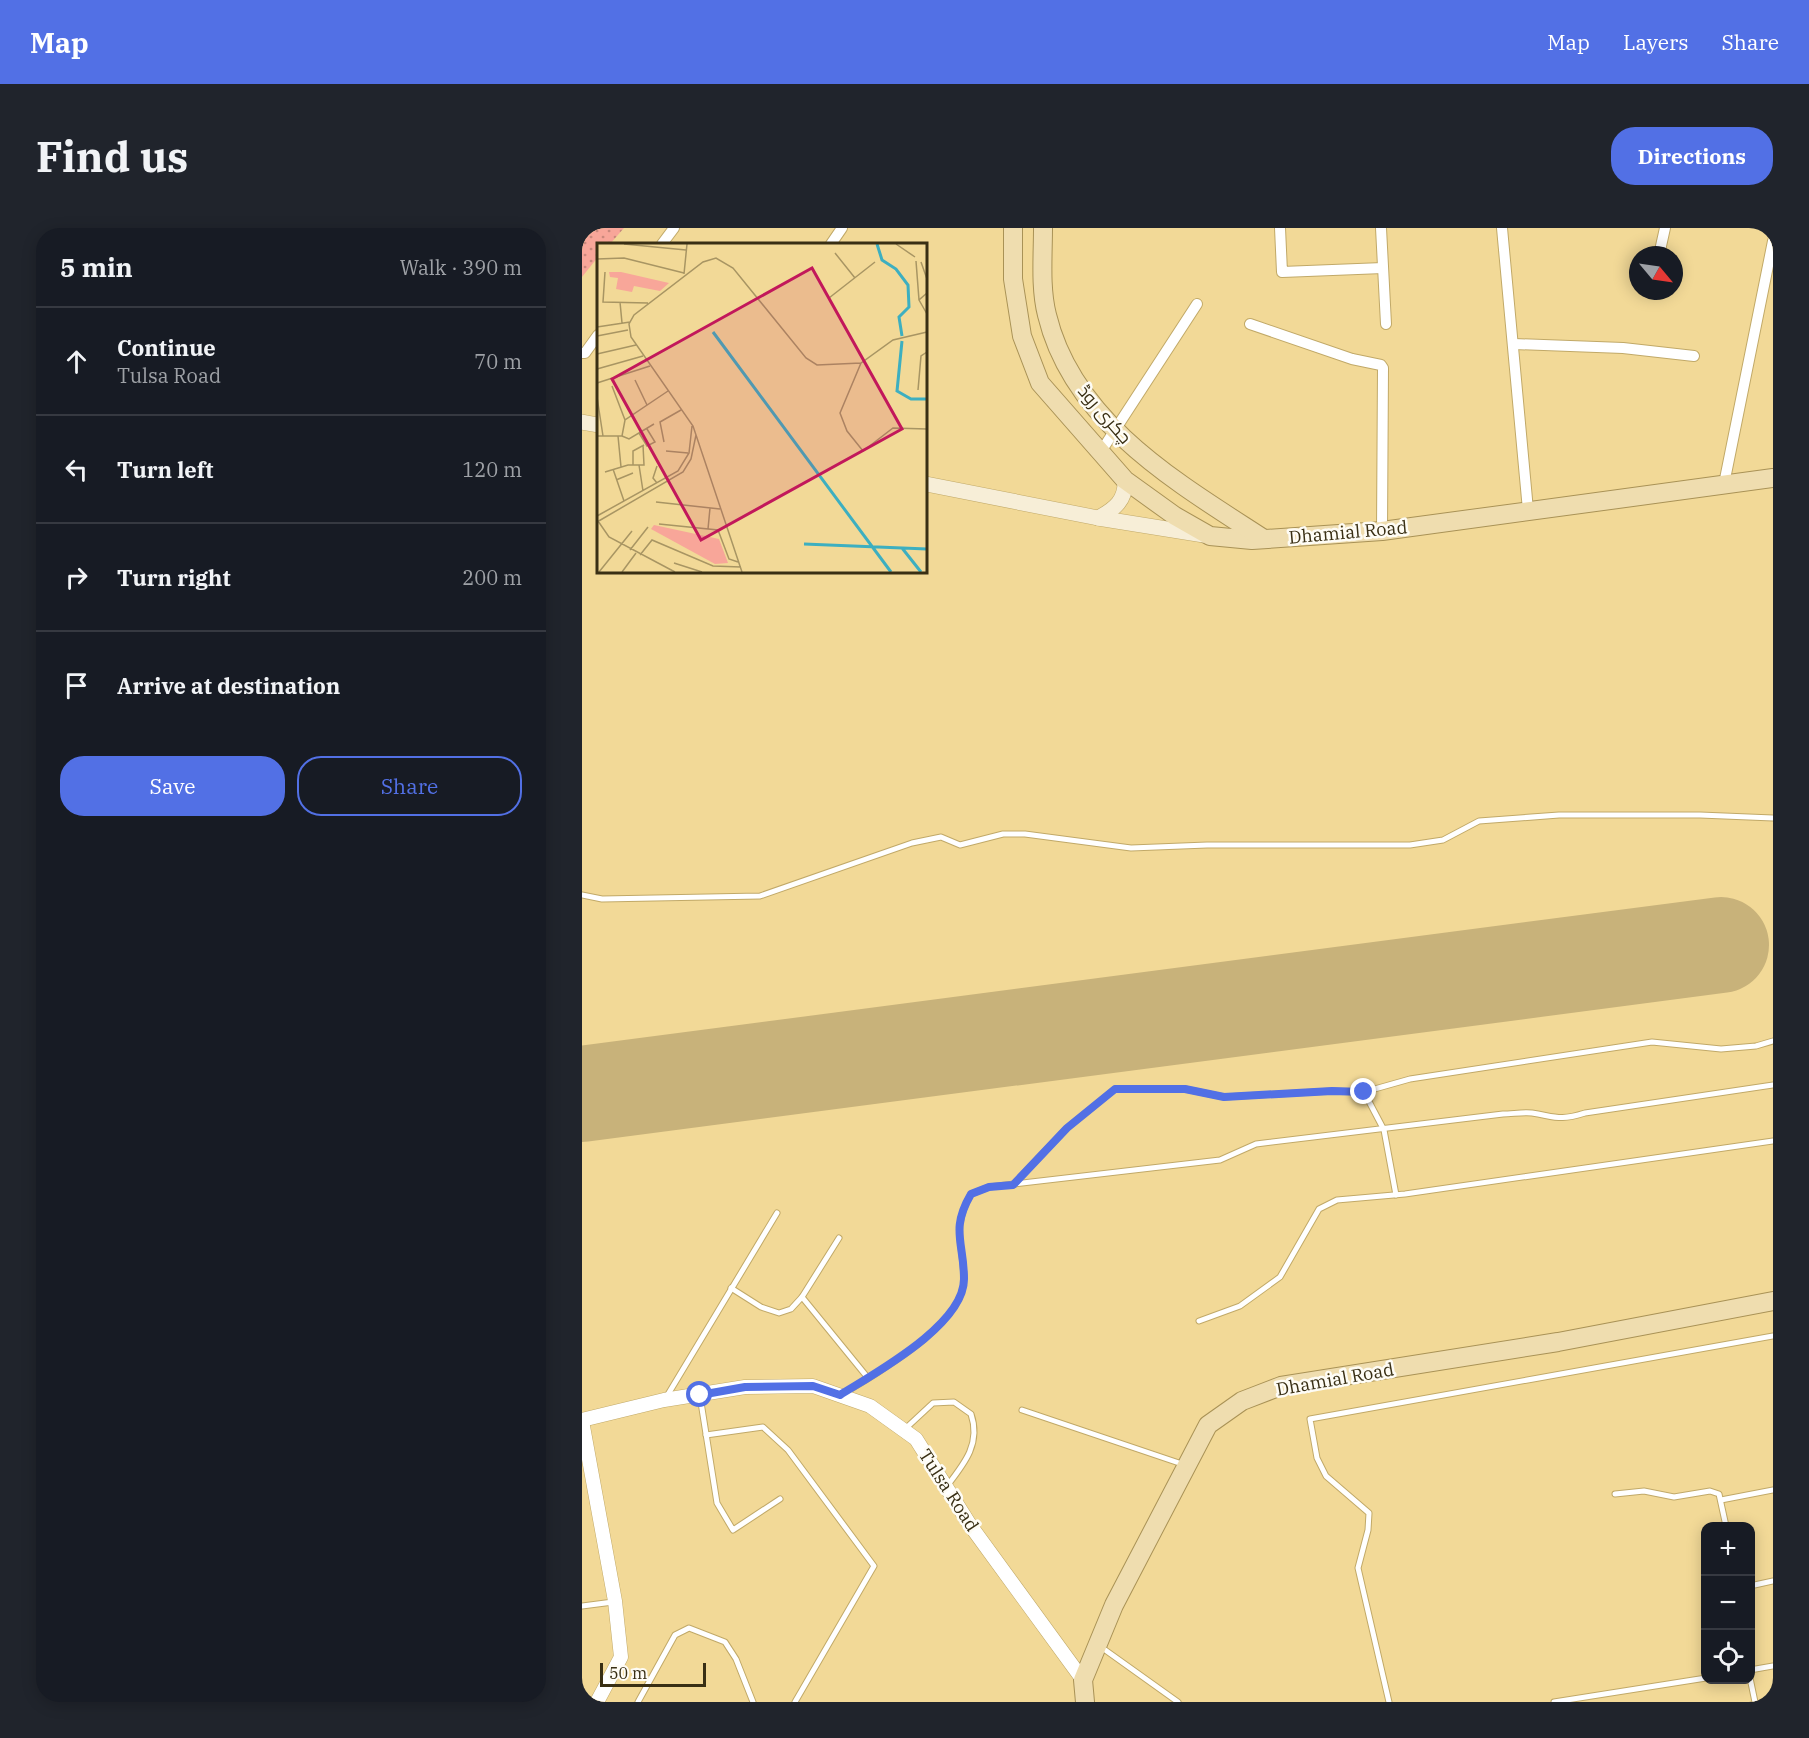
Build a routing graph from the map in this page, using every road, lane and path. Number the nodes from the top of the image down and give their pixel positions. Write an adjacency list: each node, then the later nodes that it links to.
1 (674, 228): 10 (street)
2 (842, 228): 11 (street)
3 (1012, 228): 24 (main road, چکری روڈ)
4 (1043, 228): 23 (main road, چکری روڈ)
5 (1280, 228): 13 (street)
6 (1381, 228): 13 (street)
7 (1502, 228): 18 (street)
8 (1665, 228): 12 (street)
9 (1773, 241): 28 (street)
10 (663, 243)
11 (832, 243)
12 (1661, 246)
13 (1383, 268): 16 (street)
14 (1197, 304): 23 (street)
15 (1250, 324): 31 (street)
16 (1386, 324)
17 (597, 336): 19 (street)
18 (1514, 344): 20 (street); 29 (street)
19 (582, 353)
20 (1694, 356)
21 (582, 422): 22 (main road)
22 (597, 425)
23 (1115, 430): 24 (street); 33 (main road, چکری روڈ)
24 (1100, 453): 26 (main road, چکری روڈ)
25 (1773, 478): 28 (main road, Dhamial Road)
26 (1125, 480): 30 (main road); 32 (main road, چکری روڈ)
27 (927, 484): 30 (main road, Dhamial Road)
28 (1724, 484): 29 (main road, Dhamial Road)
29 (1528, 510): 31 (main road, Dhamial Road)
30 (1098, 518): 32 (main road, Dhamial Road)
31 (1382, 531): 33 (main road, Dhamial Road)
32 (1210, 536): 33 (main road, Dhamial Road)
33 (1264, 539)
34 (1773, 818): 35 (lane)
35 (582, 895)
36 (1773, 1041): 38 (lane)
37 (1773, 1085): 39 (lane)
38 (1364, 1092): 39 (lane); 41 (lane)
39 (1384, 1130): 41 (lane); 42 (lane)
40 (1773, 1141): 42 (lane)
41 (1013, 1185): 50 (lane)
42 (1396, 1195): 48 (lane)
43 (777, 1213): 45 (lane)
44 (839, 1238): 46 (lane)
45 (731, 1288): 46 (lane); 53 (lane)
46 (802, 1297): 50 (lane)
47 (1773, 1302): 58 (main road, Dhamial Road)
48 (1199, 1321)
49 (1773, 1335): 81 (lane)
50 (868, 1378): 52 (lane)
51 (700, 1395): 52 (street, Tulsa Road); 53 (street, Tulsa Road); 57 (lane)
52 (840, 1395): 56 (street, Tulsa Road)
53 (664, 1400): 55 (street, Tulsa Road)
54 (1022, 1410): 58 (lane)
55 (582, 1421): 67 (street, Tulsa Road)
56 (904, 1430): 59 (street, Tulsa Road); 59 (lane)
57 (706, 1435): 62 (lane); 78 (lane)
58 (1187, 1465): 69 (main road, Dhamial Road)
59 (946, 1487): 73 (street, Tulsa Road)
60 (1773, 1490): 63 (lane)
61 (1615, 1494): 63 (lane)
62 (780, 1499)
63 (1721, 1500): 64 (lane)
64 (1725, 1522)
65 (1773, 1581): 66 (lane)
66 (1755, 1585)
67 (615, 1601): 68 (lane); 75 (street, Tulsa Road)
68 (582, 1606)
69 (1098, 1644): 73 (main road, Dhamial Road); 80 (lane)
70 (1773, 1666): 71 (lane)
71 (1755, 1669)
72 (1701, 1679): 82 (lane)
73 (1083, 1680): 79 (main road, Dhamial Road)
74 (1751, 1684): 83 (lane)
75 (597, 1702)
76 (638, 1702): 77 (lane)
77 (753, 1702)
78 (795, 1702)
79 (1085, 1702)
80 (1178, 1702)
81 (1389, 1702)
82 (1554, 1702)
83 (1755, 1702)

